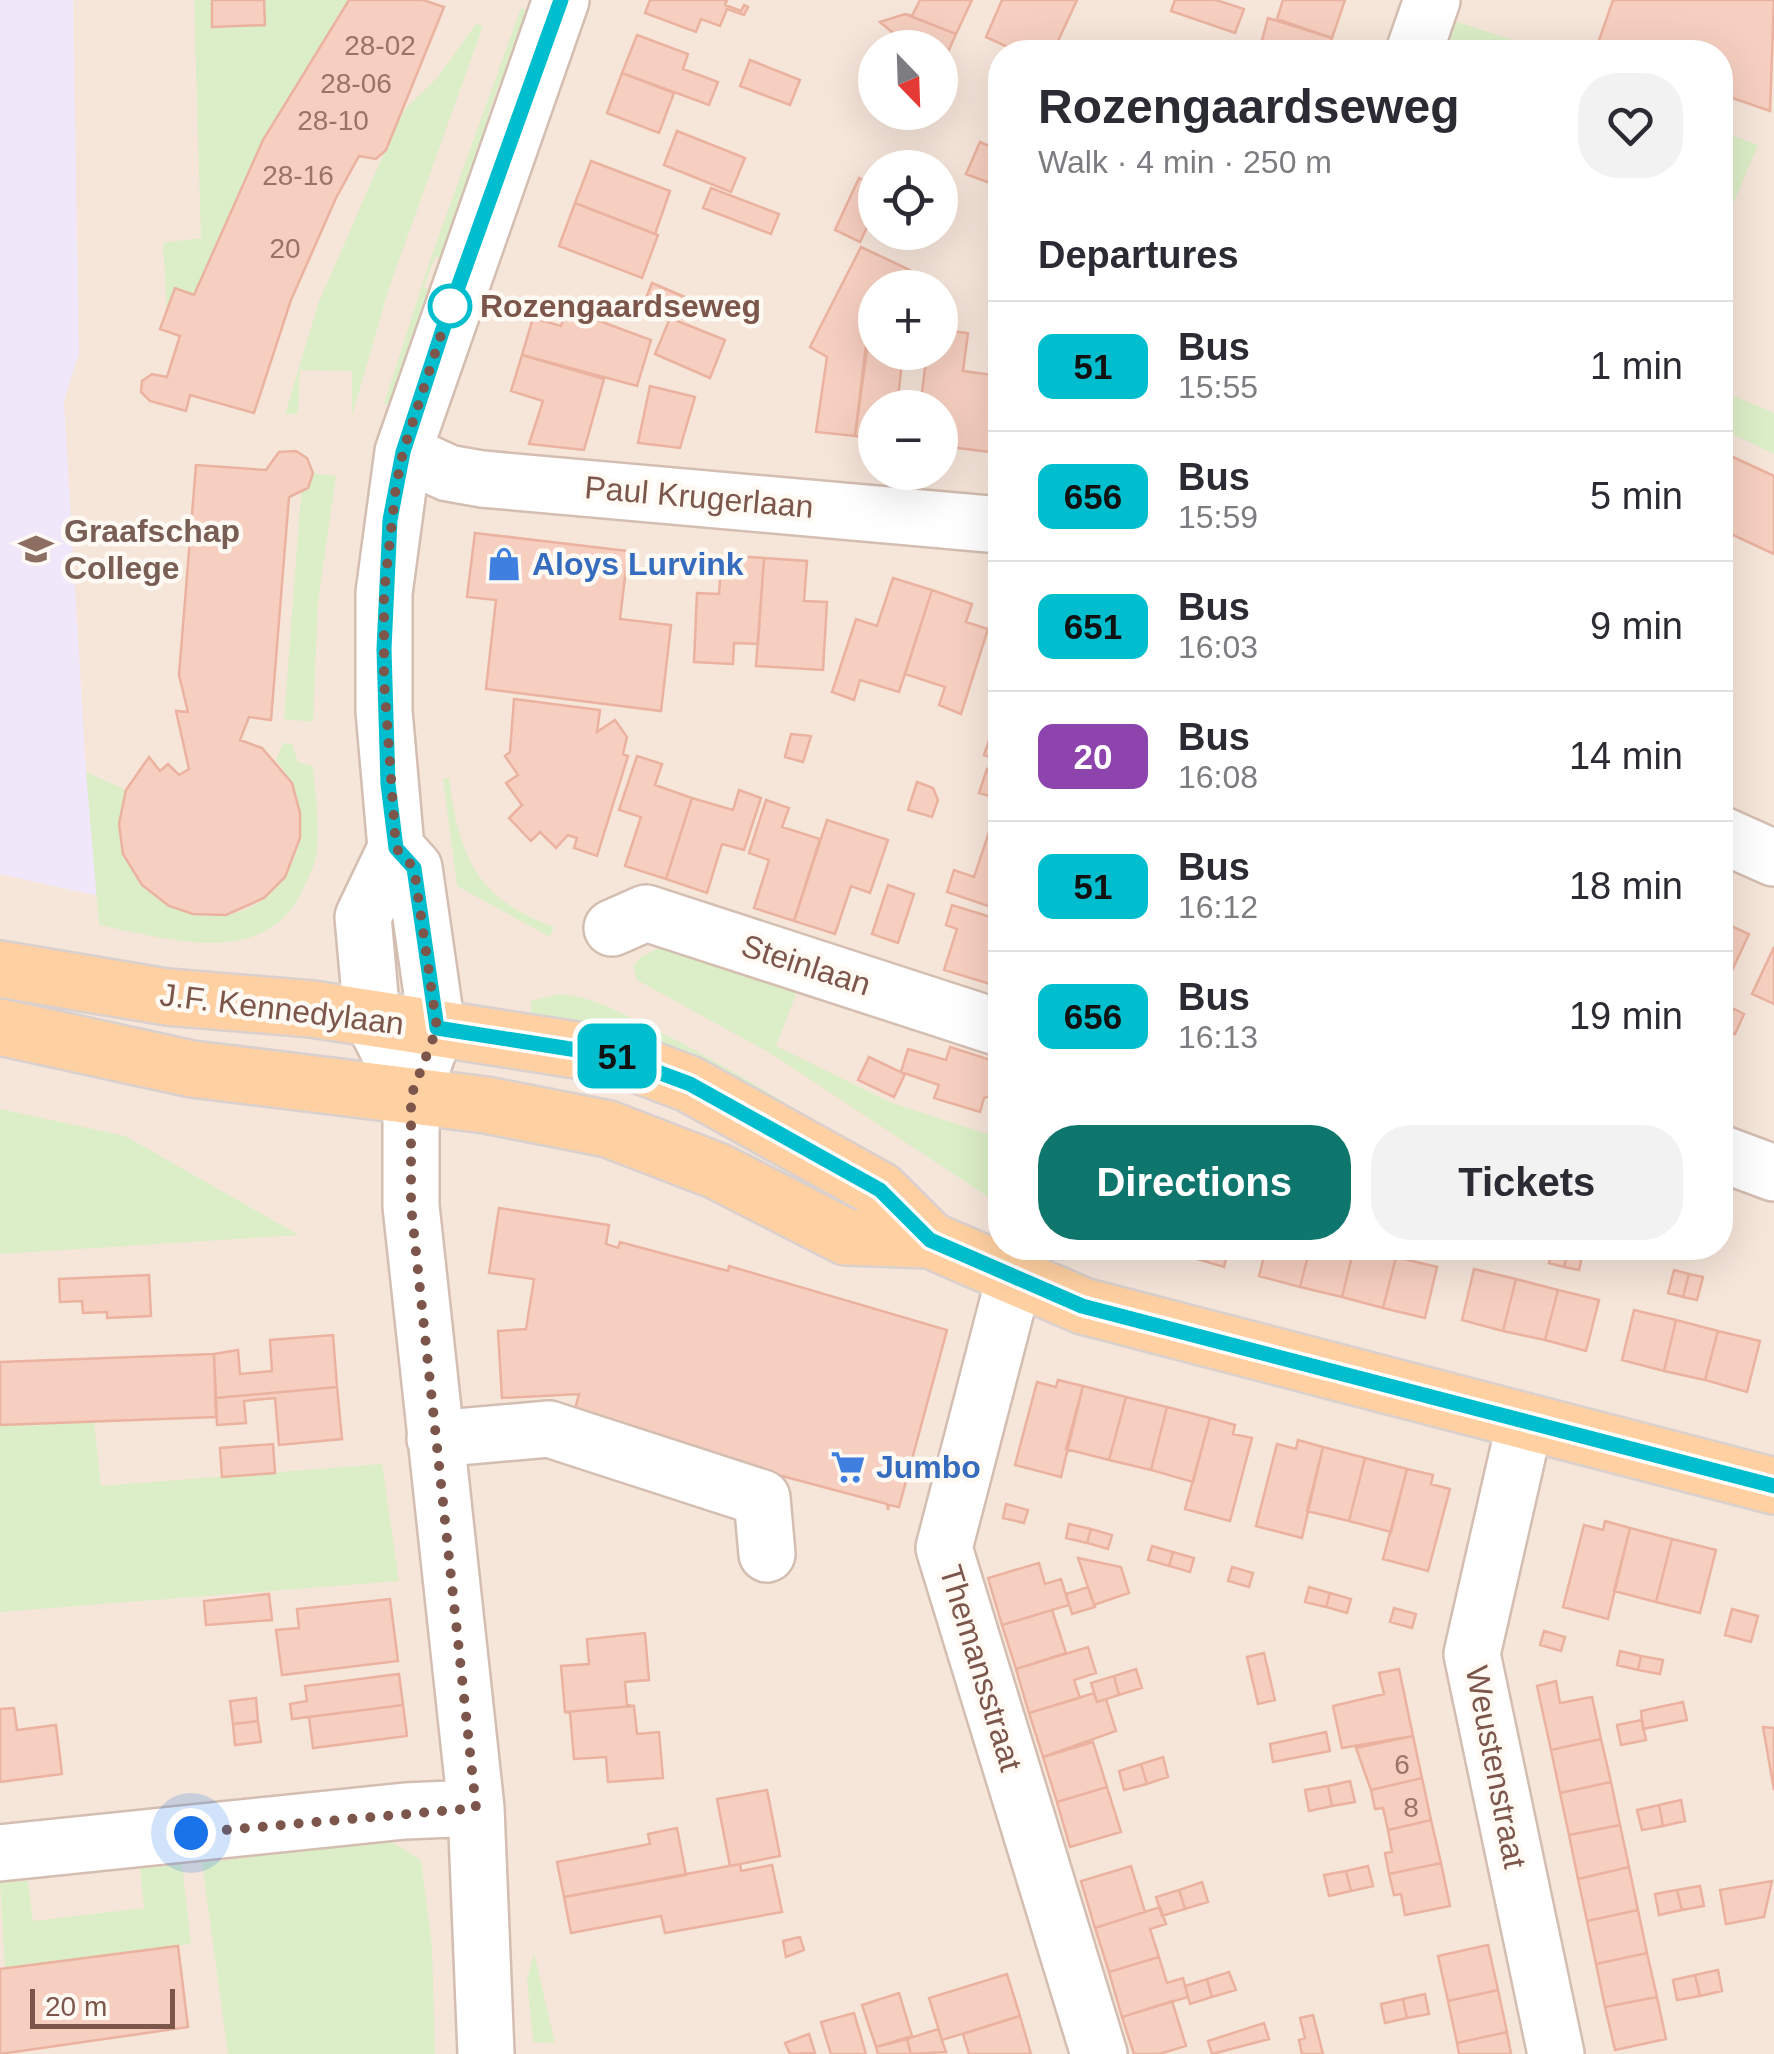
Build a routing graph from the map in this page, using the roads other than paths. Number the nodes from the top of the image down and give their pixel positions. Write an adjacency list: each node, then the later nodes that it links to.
1 (561, 0): 4 (street)
2 (1432, 0): 3 (street)
3 (1418, 40)
4 (403, 452): 5 (street, Paul Krugerlaan); 7 (street)
5 (988, 524)
6 (1733, 840): 8 (street)
7 (396, 848): 11 (street); 14 (street)
8 (1774, 858)
9 (612, 928): 12 (street, Steinlaan)
10 (0, 969): 11 (main road, J.F. Kennedylaan)
11 (372, 1018): 14 (main road, J.F. Kennedylaan); 15 (street)
12 (988, 1024)
13 (0, 1027): 15 (main road, J.F. Kennedylaan)
14 (437, 1028): 15 (street); 18 (main road, J.F. Kennedylaan)
15 (411, 1096): 18 (main road, J.F. Kennedylaan); 21 (street)
16 (1733, 1158): 17 (street)
17 (1774, 1173)
18 (930, 1240): 19 (main road, J.F. Kennedylaan)
19 (1014, 1278): 20 (main road, J.F. Kennedylaan); 27 (street, Themansstraat)
20 (1526, 1422): 22 (main road, J.F. Kennedylaan); 28 (street, Weustenstraat)
21 (435, 1439): 23 (street); 24 (street)
22 (1774, 1486)
23 (767, 1554)
24 (476, 1808): 25 (street); 26 (street)
25 (0, 1853)
26 (486, 2054)
27 (1099, 2054)
28 (1556, 2054)

